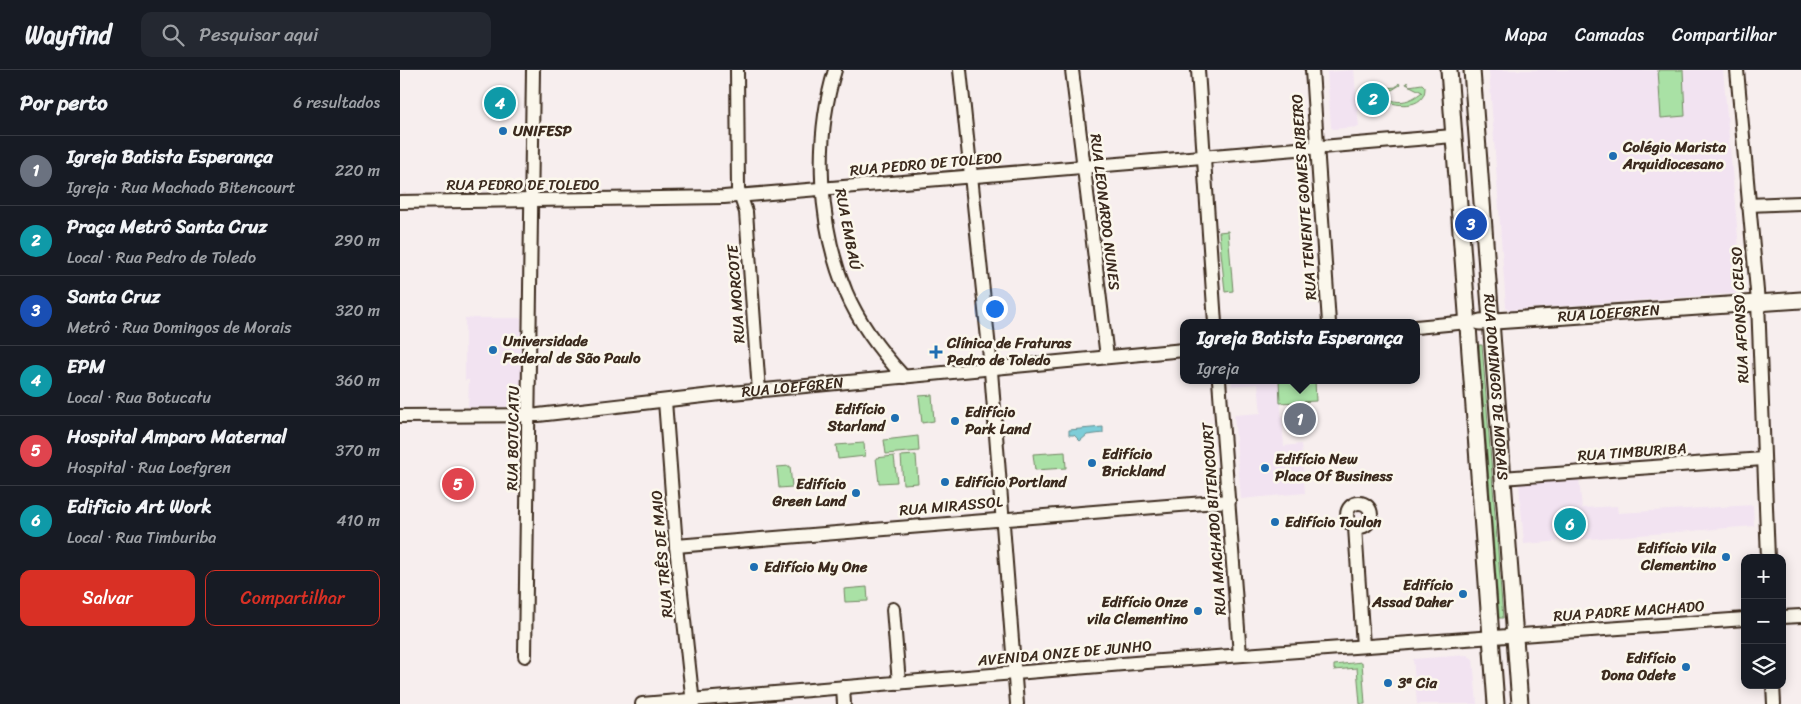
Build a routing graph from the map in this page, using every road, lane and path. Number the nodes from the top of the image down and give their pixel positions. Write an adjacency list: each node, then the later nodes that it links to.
1 (533, 70): 19 (street, RUA BOTUCATU)
2 (737, 70): 17 (street, RUA MORCOTE)
3 (835, 70): 16 (street, RUA EMBAÚ)
4 (960, 70): 15 (street)
5 (1072, 70): 14 (street, RUA LEONARDO NUNES)
6 (1198, 70): 13 (street)
7 (1312, 70): 12 (street, RUA TENENTE GOMES RIBEIRO)
8 (1449, 70): 11 (main road, RUA DOMINGOS DE MORAIS)
9 (1472, 70): 26 (main road, RUA DOMINGOS DE MORAIS)
10 (1737, 70): 21 (street, RUA AFONSO CELSO)
11 (1453, 136): 12 (street, RUA PEDRO DE TOLEDO); 27 (main road, RUA DOMINGOS DE MORAIS)
12 (1318, 148): 13 (street, RUA PEDRO DE TOLEDO); 25 (street, RUA TENENTE GOMES RIBEIRO)
13 (1204, 157): 14 (street, RUA PEDRO DE TOLEDO); 24 (street)
14 (1084, 167): 15 (street, RUA PEDRO DE TOLEDO); 30 (street, RUA LEONARDO NUNES)
15 (971, 176): 16 (street, RUA PEDRO DE TOLEDO); 31 (street)
16 (823, 189): 17 (street, RUA PEDRO DE TOLEDO); 32 (street, RUA EMBAÚ)
17 (740, 196): 19 (street, RUA PEDRO DE TOLEDO); 34 (street, RUA MORCOTE)
18 (400, 202): 19 (street, RUA PEDRO DE TOLEDO)
19 (530, 202): 36 (street, RUA BOTUCATU)
20 (1801, 203): 21 (street)
21 (1748, 205): 23 (street, RUA AFONSO CELSO)
22 (1801, 300): 23 (main road, RUA LOEFGREN)
23 (1758, 302): 26 (main road, RUA LOEFGREN); 38 (street, RUA AFONSO CELSO)
24 (1215, 319)
25 (1329, 319)
26 (1490, 321): 27 (main road, RUA LOEFGREN); 39 (main road, RUA DOMINGOS DE MORAIS)
27 (1468, 322): 28 (street, RUA LOEFGREN); 50 (main road, RUA DOMINGOS DE MORAIS)
28 (1420, 327)
29 (1180, 350): 30 (street, RUA LOEFGREN)
30 (1107, 357): 31 (street, RUA LOEFGREN)
31 (991, 368): 32 (street, RUA LOEFGREN); 41 (street)
32 (904, 377): 34 (street, RUA LOEFGREN)
33 (1219, 384): 40 (street, RUA MACHADO BITENCOURT)
34 (760, 391): 35 (street, RUA LOEFGREN)
35 (665, 401): 36 (street, RUA LOEFGREN); 43 (street, RUA TRÊS DE MAIO)
36 (530, 415): 37 (street, RUA LOEFGREN); 53 (street, RUA BOTUCATU)
37 (400, 416)
38 (1763, 459): 39 (street, RUA TIMBURIBA); 44 (street, RUA AFONSO CELSO)
39 (1502, 478): 49 (main road, RUA DOMINGOS DE MORAIS)
40 (1229, 501): 41 (street, RUA MIRASSOL); 52 (street, RUA MACHADO BITENCOURT)
41 (1002, 518): 43 (street, RUA MIRASSOL); 54 (street)
42 (1356, 527): 51 (street)
43 (676, 546): 58 (street, RUA TRÊS DE MAIO)
44 (1768, 554)
45 (892, 610): 55 (street)
46 (1801, 616): 47 (street)
47 (1786, 617)
48 (1741, 619): 49 (street, RUA PADRE MACHADO)
49 (1515, 635): 50 (street, RUA PADRE MACHADO); 63 (main road, RUA DOMINGOS DE MORAIS)
50 (1491, 636): 51 (street, AVENIDA ONZE DE JUNHO); 62 (main road, RUA DOMINGOS DE MORAIS)
51 (1363, 646): 52 (street, AVENIDA ONZE DE JUNHO)
52 (1240, 655): 54 (street, AVENIDA ONZE DE JUNHO)
53 (525, 656)
54 (1015, 673): 55 (street, AVENIDA ONZE DE JUNHO); 61 (street)
55 (899, 683): 56 (street, AVENIDA ONZE DE JUNHO)
56 (843, 688): 58 (street, AVENIDA ONZE DE JUNHO); 60 (street)
57 (1774, 689): 64 (street)
58 (693, 702): 59 (street, AVENIDA ONZE DE JUNHO)
59 (642, 704)
60 (844, 704)
61 (1017, 704)
62 (1496, 704)
63 (1520, 704)
64 (1774, 704)

